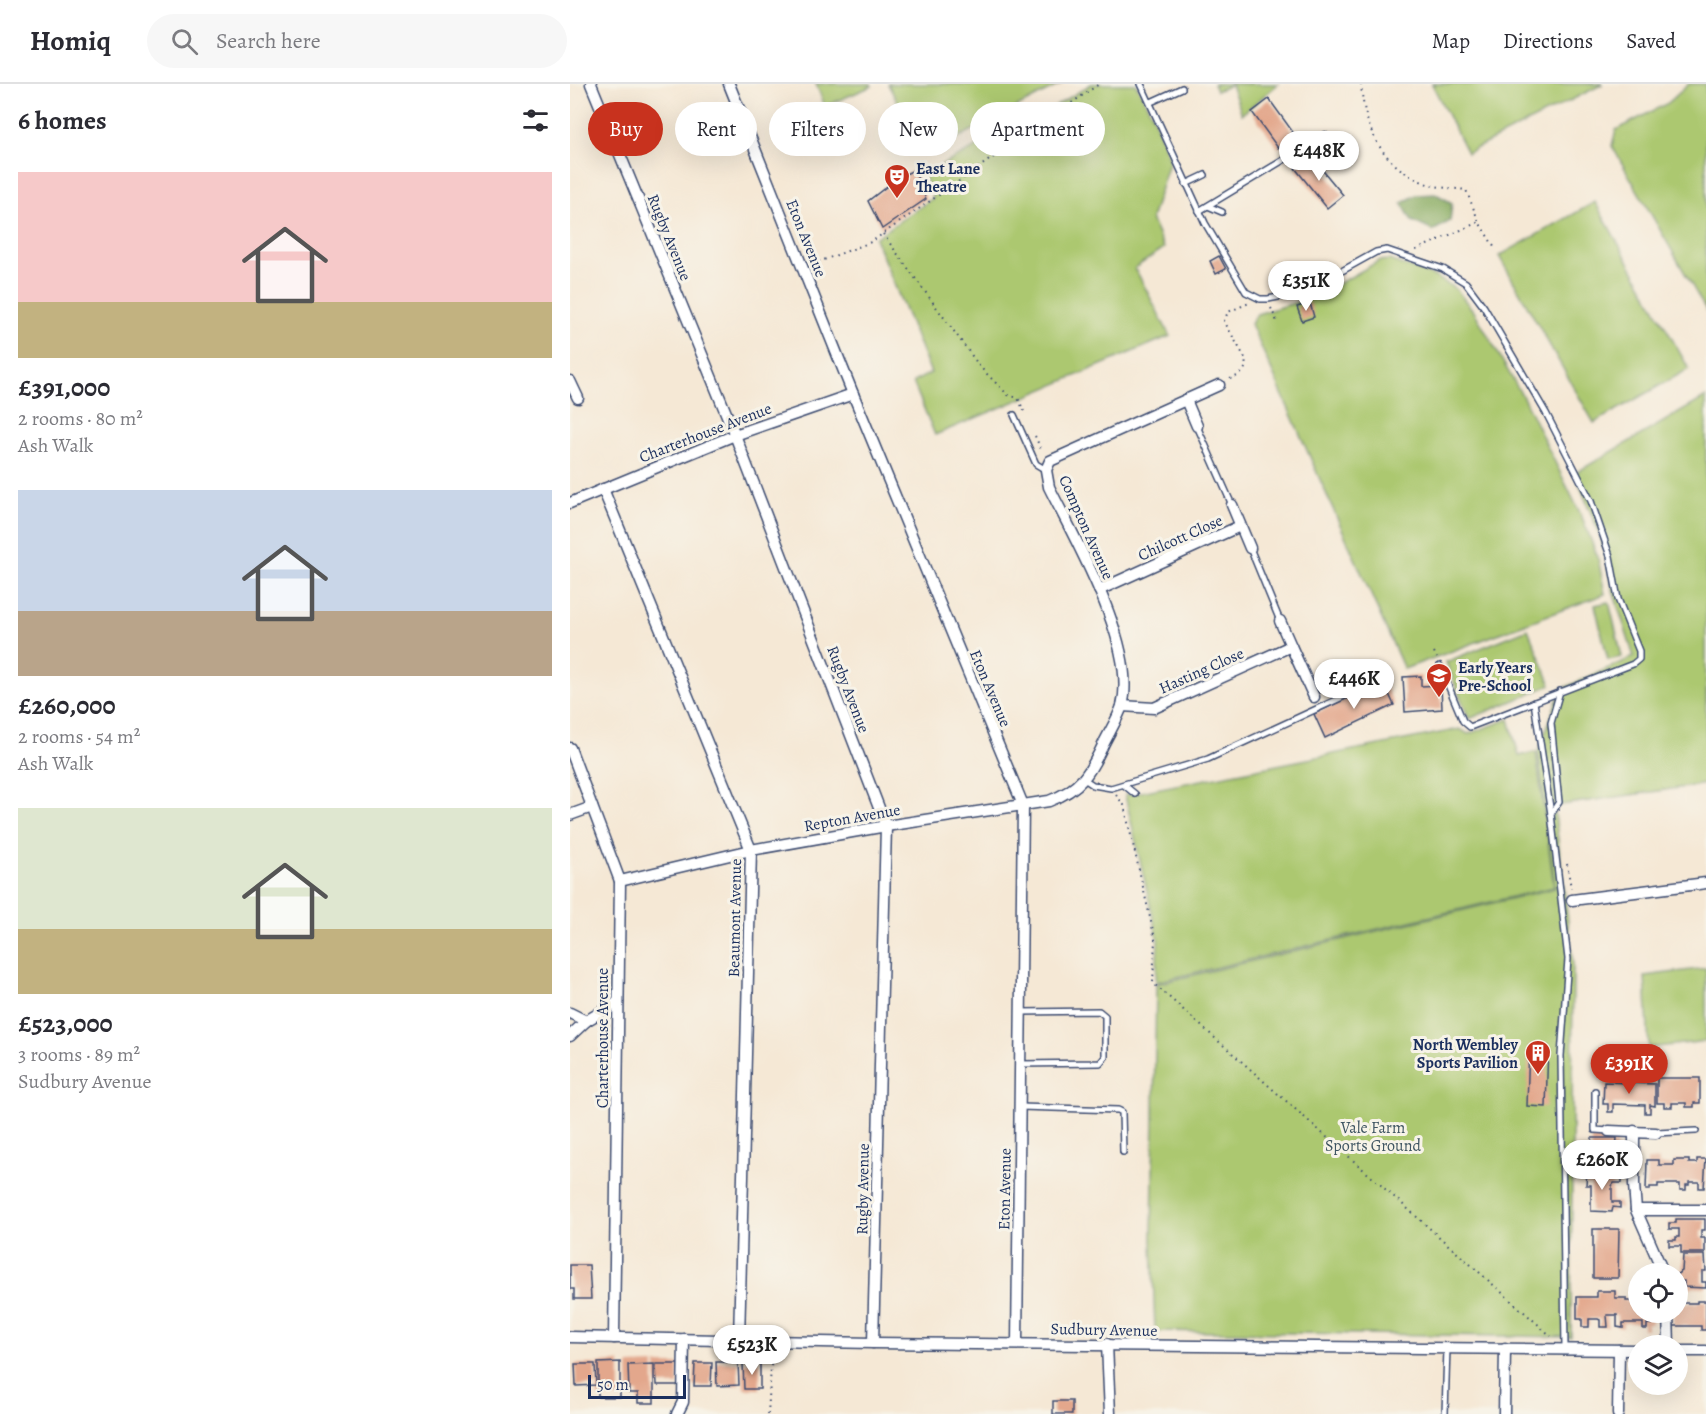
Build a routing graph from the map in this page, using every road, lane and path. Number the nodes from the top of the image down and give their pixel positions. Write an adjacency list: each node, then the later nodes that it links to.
1 (591, 84): 31 (street, Rugby Avenue)
2 (729, 84): 18 (street, Eton Avenue)
3 (1099, 84): 15 (path)
4 (1142, 84): 7 (lane)
5 (1361, 84): 14 (path)
6 (1182, 88): 7 (lane)
7 (1151, 102): 10 (lane)
8 (1325, 135): 11 (lane)
9 (1205, 175): 10 (lane)
10 (1186, 184): 12 (lane)
11 (1208, 206): 12 (lane); 13 (lane)
12 (1199, 211): 19 (lane)
13 (1222, 212)
14 (1479, 222): 16 (path); 17 (path)
15 (883, 234): 18 (path); 27 (path)
16 (1496, 250)
17 (1402, 256): 20 (lane); 43 (lane)
18 (803, 267): 24 (street, Eton Avenue)
19 (1260, 299): 20 (lane); 23 (path)
20 (1268, 299): 21 (path)
21 (1278, 324)
22 (570, 381): 25 (street)
23 (1219, 385): 26 (street, Compton Avenue)
24 (853, 394): 31 (street, Charterhouse Avenue); 52 (street, Eton Avenue)
25 (578, 398)
26 (1186, 400): 29 (street); 32 (street, Compton Avenue)
27 (1024, 412)
28 (1014, 415): 32 (lane)
29 (1197, 426): 35 (lane)
30 (1032, 429): 32 (path)
31 (735, 435): 33 (street, Charterhouse Avenue); 56 (street, Rugby Avenue)
32 (1048, 466): 38 (street, Compton Avenue)
33 (603, 489): 34 (street, Charterhouse Avenue); 57 (street, Beaumont Avenue)
34 (570, 503)
35 (1232, 505): 36 (street, Chilcott Close)
36 (1240, 526): 37 (street, Chilcott Close); 38 (street, Chilcott Close)
37 (1250, 548): 39 (lane)
38 (1099, 590): 46 (street, Compton Avenue)
39 (1280, 621): 40 (street)
40 (1291, 646): 44 (street); 46 (street, Hasting Close)
41 (1440, 666): 45 (lane)
42 (1373, 683): 49 (lane)
43 (1560, 691): 45 (lane); 54 (lane)
44 (1314, 697)
45 (1534, 702): 54 (lane)
46 (1122, 706): 48 (street, Compton Avenue)
47 (570, 748): 53 (street, Charterhouse Avenue)
48 (1084, 779): 50 (lane); 52 (street, Repton Avenue)
49 (1124, 785): 50 (lane); 51 (lane)
50 (1111, 788): 87 (path)
51 (1135, 794)
52 (1023, 805): 56 (street, Repton Avenue); 62 (street, Eton Avenue)
53 (592, 807): 55 (street); 58 (street, Charterhouse Avenue)
54 (1551, 814): 87 (lane)
55 (570, 815)
56 (886, 826): 57 (street, Repton Avenue); 82 (street, Rugby Avenue)
57 (751, 850): 58 (street, Repton Avenue); 80 (street, Beaumont Avenue)
58 (620, 881): 61 (street, Charterhouse Avenue)
59 (1706, 883): 60 (street)
60 (1572, 900)
61 (618, 1002): 64 (street); 78 (street, Charterhouse Avenue)
62 (1021, 1012): 66 (street, Eton Avenue); 66 (lane)
63 (570, 1013): 64 (street)
64 (586, 1021): 65 (street)
65 (570, 1035)
66 (1020, 1064): 68 (street, Eton Avenue)
67 (1595, 1090): 69 (lane)
68 (1020, 1107): 73 (lane); 83 (street, Eton Avenue)
69 (1609, 1131): 70 (street)
70 (1634, 1131): 72 (street); 74 (street)
71 (1696, 1131): 72 (lane)
72 (1656, 1132)
73 (1123, 1152)
74 (1636, 1210): 75 (street); 76 (street)
75 (1706, 1210)
76 (1659, 1263)
77 (570, 1337): 78 (street, Sudbury Avenue)
78 (614, 1338): 79 (street, Sudbury Avenue)
79 (684, 1339): 80 (street, Sudbury Avenue); 92 (street)
80 (739, 1340): 81 (street, Sudbury Avenue)
81 (773, 1341): 82 (street, Sudbury Avenue); 93 (path)
82 (873, 1343): 83 (street, Sudbury Avenue)
83 (1017, 1343): 84 (street, Sudbury Avenue)
84 (1107, 1344): 85 (street, Sudbury Avenue); 94 (street)
85 (1447, 1347): 86 (street, Sudbury Avenue); 95 (lane)
86 (1504, 1348): 87 (street, Sudbury Avenue); 96 (street)
87 (1564, 1348): 88 (street, Sudbury Avenue)
88 (1619, 1350): 89 (street, Sudbury Avenue); 97 (street)
89 (1628, 1350)
90 (1688, 1351): 91 (street)
91 (1706, 1351)
92 (677, 1414)
93 (768, 1414)
94 (1110, 1414)
95 (1445, 1414)
96 (1504, 1414)
97 (1617, 1414)

